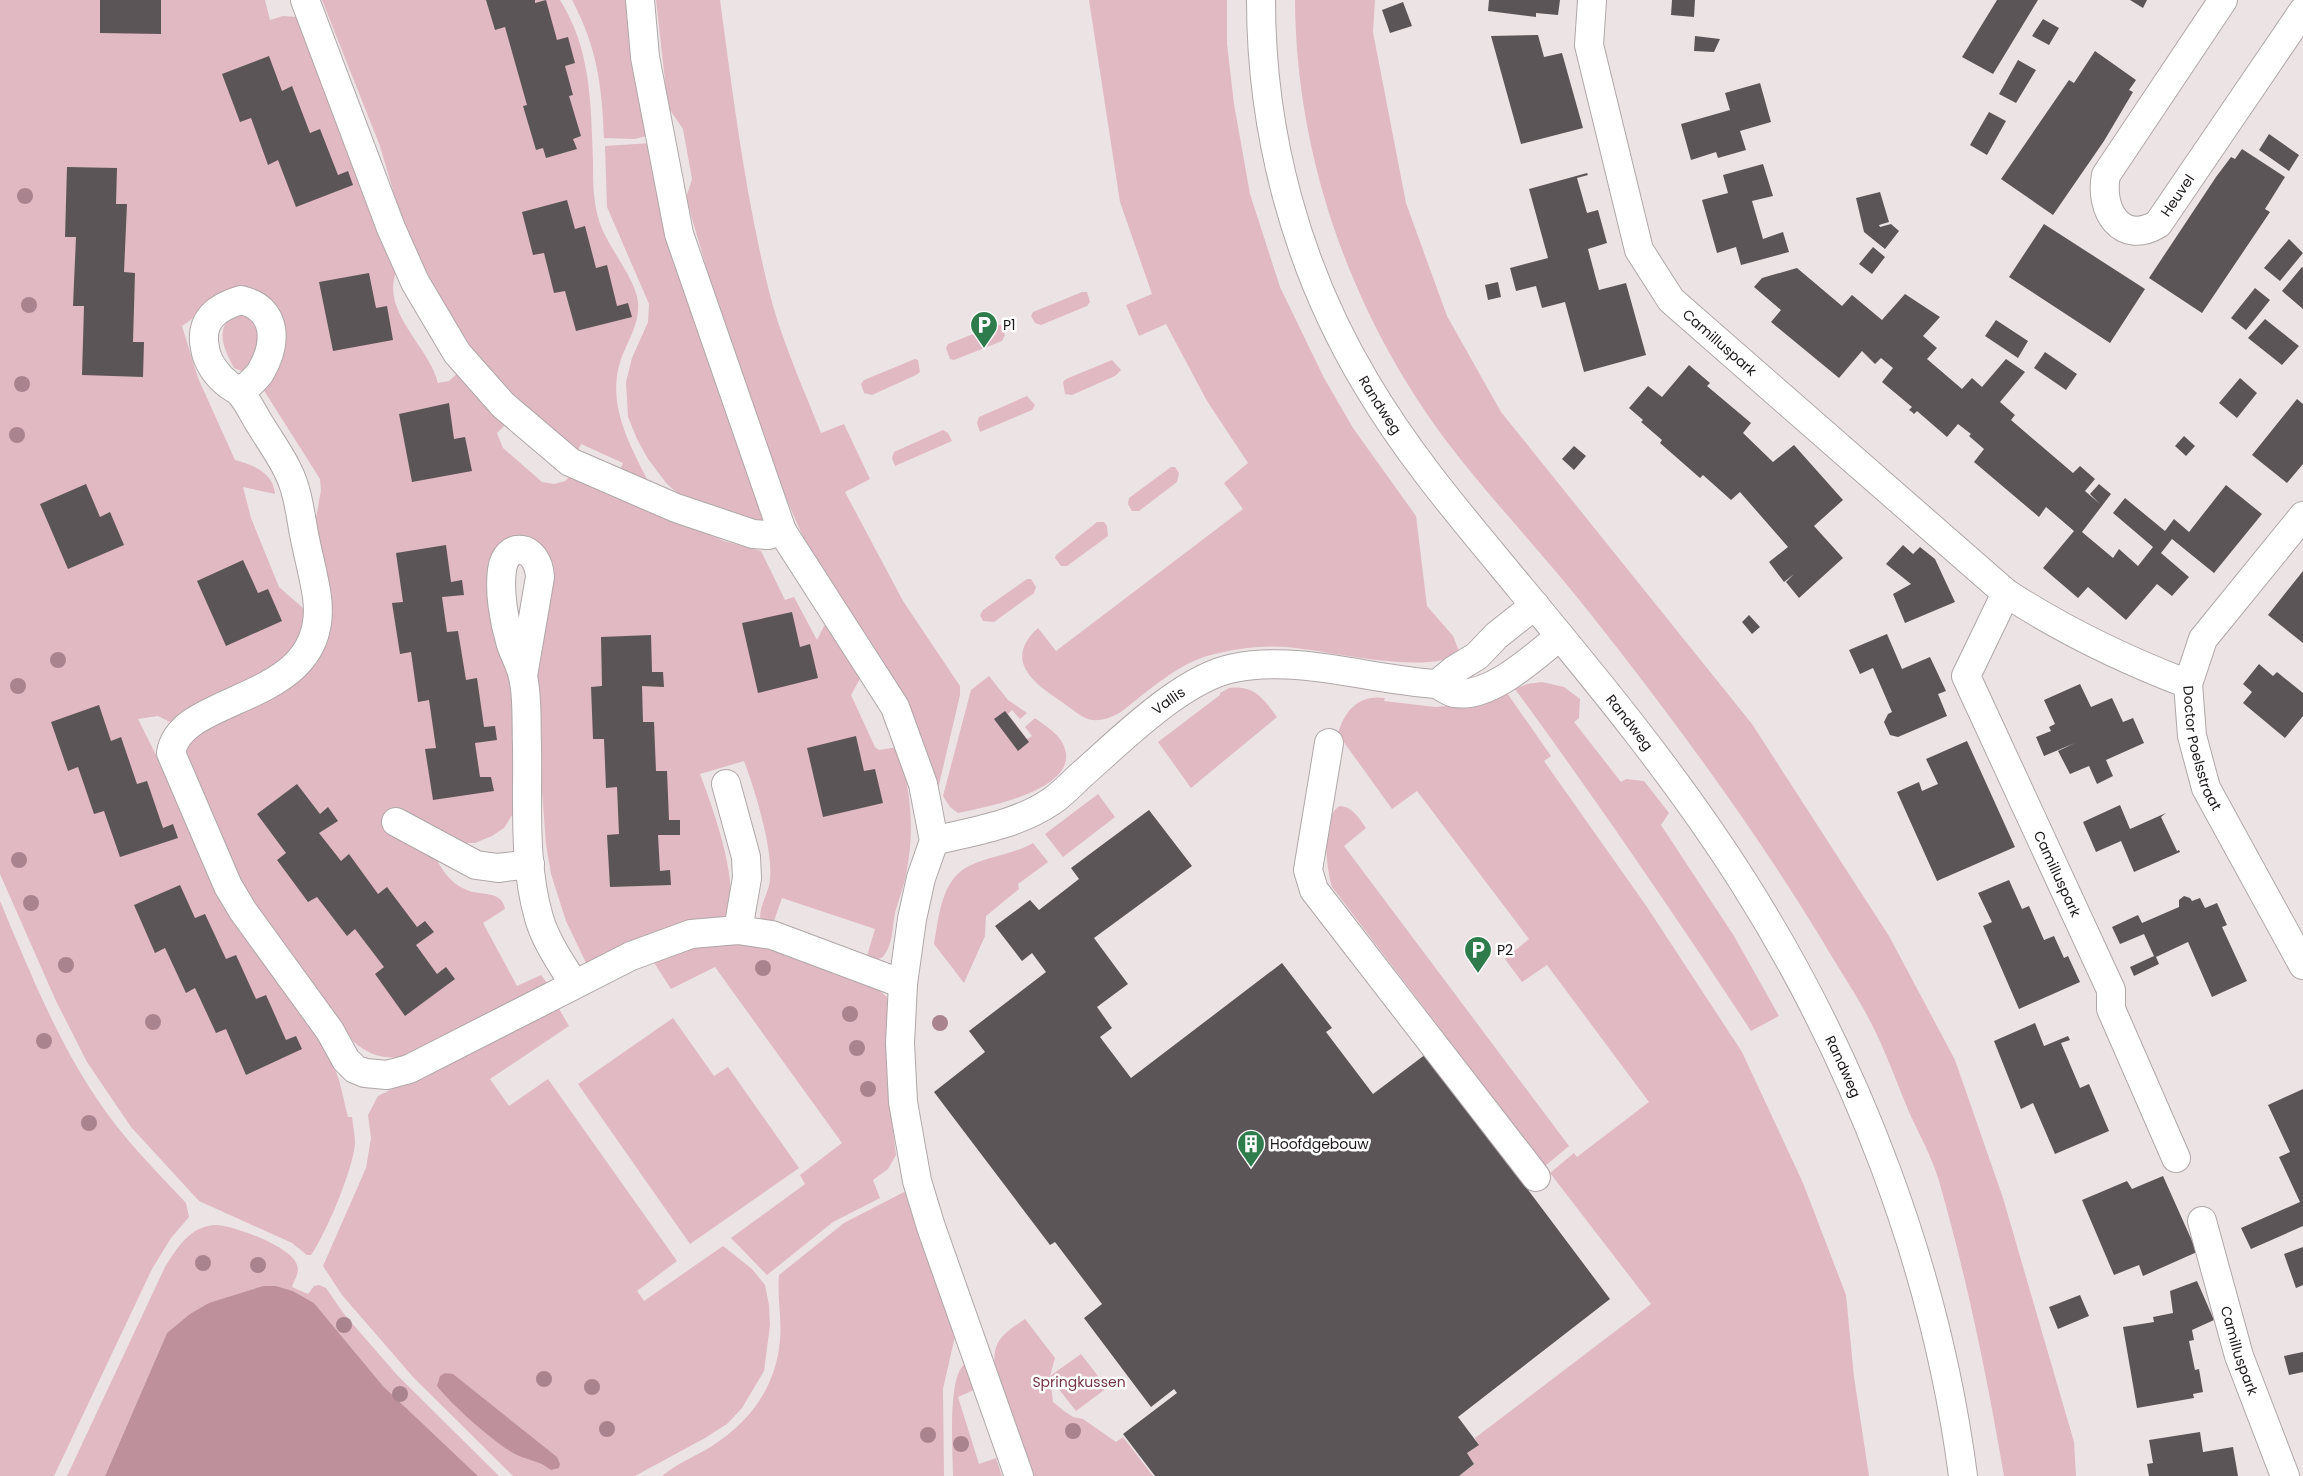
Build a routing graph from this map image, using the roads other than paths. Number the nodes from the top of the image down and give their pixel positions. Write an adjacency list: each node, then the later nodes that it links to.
1 (305, 0): 9 (street)
2 (640, 0): 9 (street)
3 (1261, 0): 11 (street, Randweg)
4 (1592, 0): 10 (street, Camilluspark)
5 (2223, 0): 6 (street, Heuvel)
6 (2303, 11)
7 (240, 393): 23 (street)
8 (2303, 516): 15 (street, Doctor Poelsstraat)
9 (782, 531): 19 (street)
10 (2006, 593): 15 (street, Camilluspark); 25 (street, Camilluspark)
11 (1535, 605): 12 (street, Randweg); 14 (street)
12 (1560, 636): 14 (street, Vallis); 29 (street, Randweg)
13 (523, 676): 20 (street)
14 (1438, 684): 19 (street, Vallis)
15 (2188, 684): 22 (street, Doctor Poelsstraat)
16 (1329, 743): 26 (street)
17 (726, 784): 21 (street)
18 (396, 822): 20 (street)
19 (934, 840): 24 (street)
20 (530, 864): 23 (street)
21 (738, 930): 23 (street); 24 (street)
22 (2303, 965)
23 (574, 984)
24 (903, 984): 28 (street)
25 (2176, 1158)
26 (1536, 1177)
27 (2202, 1221): 30 (street, Camilluspark)
28 (1019, 1476)
29 (1963, 1476)
30 (2285, 1476)

